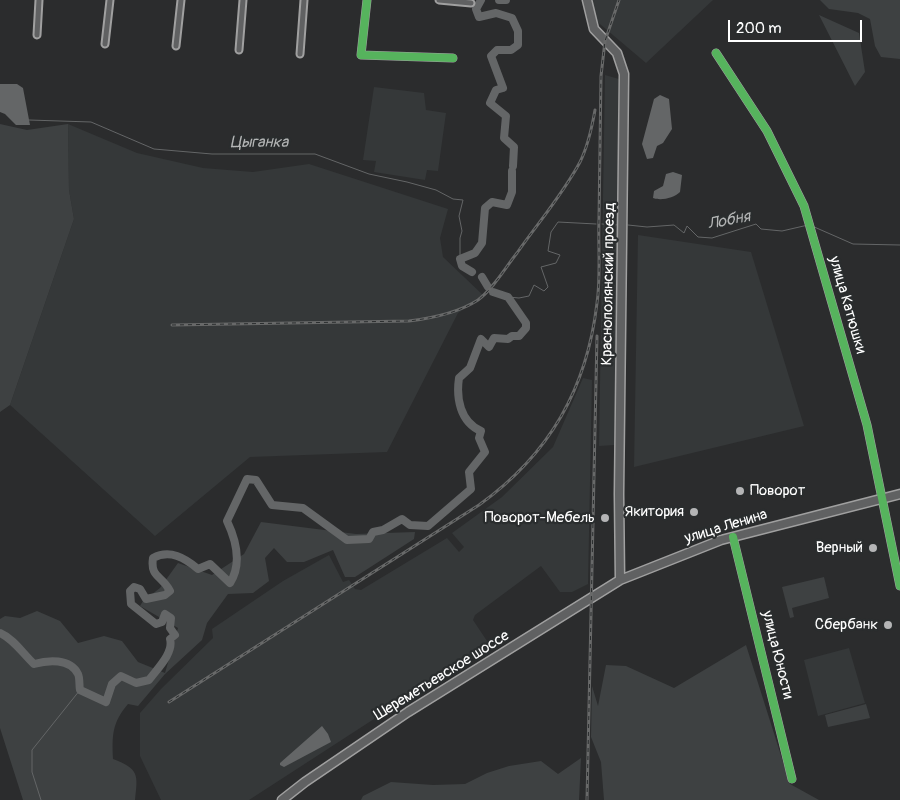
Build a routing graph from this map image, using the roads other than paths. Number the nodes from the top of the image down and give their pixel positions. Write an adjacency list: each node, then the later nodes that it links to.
1 (40, 0): 10 (street)
2 (110, 0): 11 (street)
3 (181, 0): 12 (street)
4 (243, 0): 13 (street)
5 (304, 0): 15 (street)
6 (366, 0): 16 (street)
7 (439, 0): 9 (street)
8 (587, 0): 20 (main road, Краснополянский проезд)
9 (470, 3)
10 (37, 35)
11 (105, 44)
12 (176, 46)
13 (239, 50)
14 (716, 53): 18 (street, улица Катюшки)
15 (300, 54)
16 (453, 58)
17 (900, 494): 18 (main road, улица Ленина)
18 (883, 498): 19 (main road, улица Ленина); 21 (street, улица Катюшки)
19 (733, 537): 20 (main road, улица Ленина); 22 (street, улица Юности)
20 (620, 580): 23 (main road, Шереметьевское шоссе)
21 (900, 586)
22 (792, 779)
23 (282, 800)

